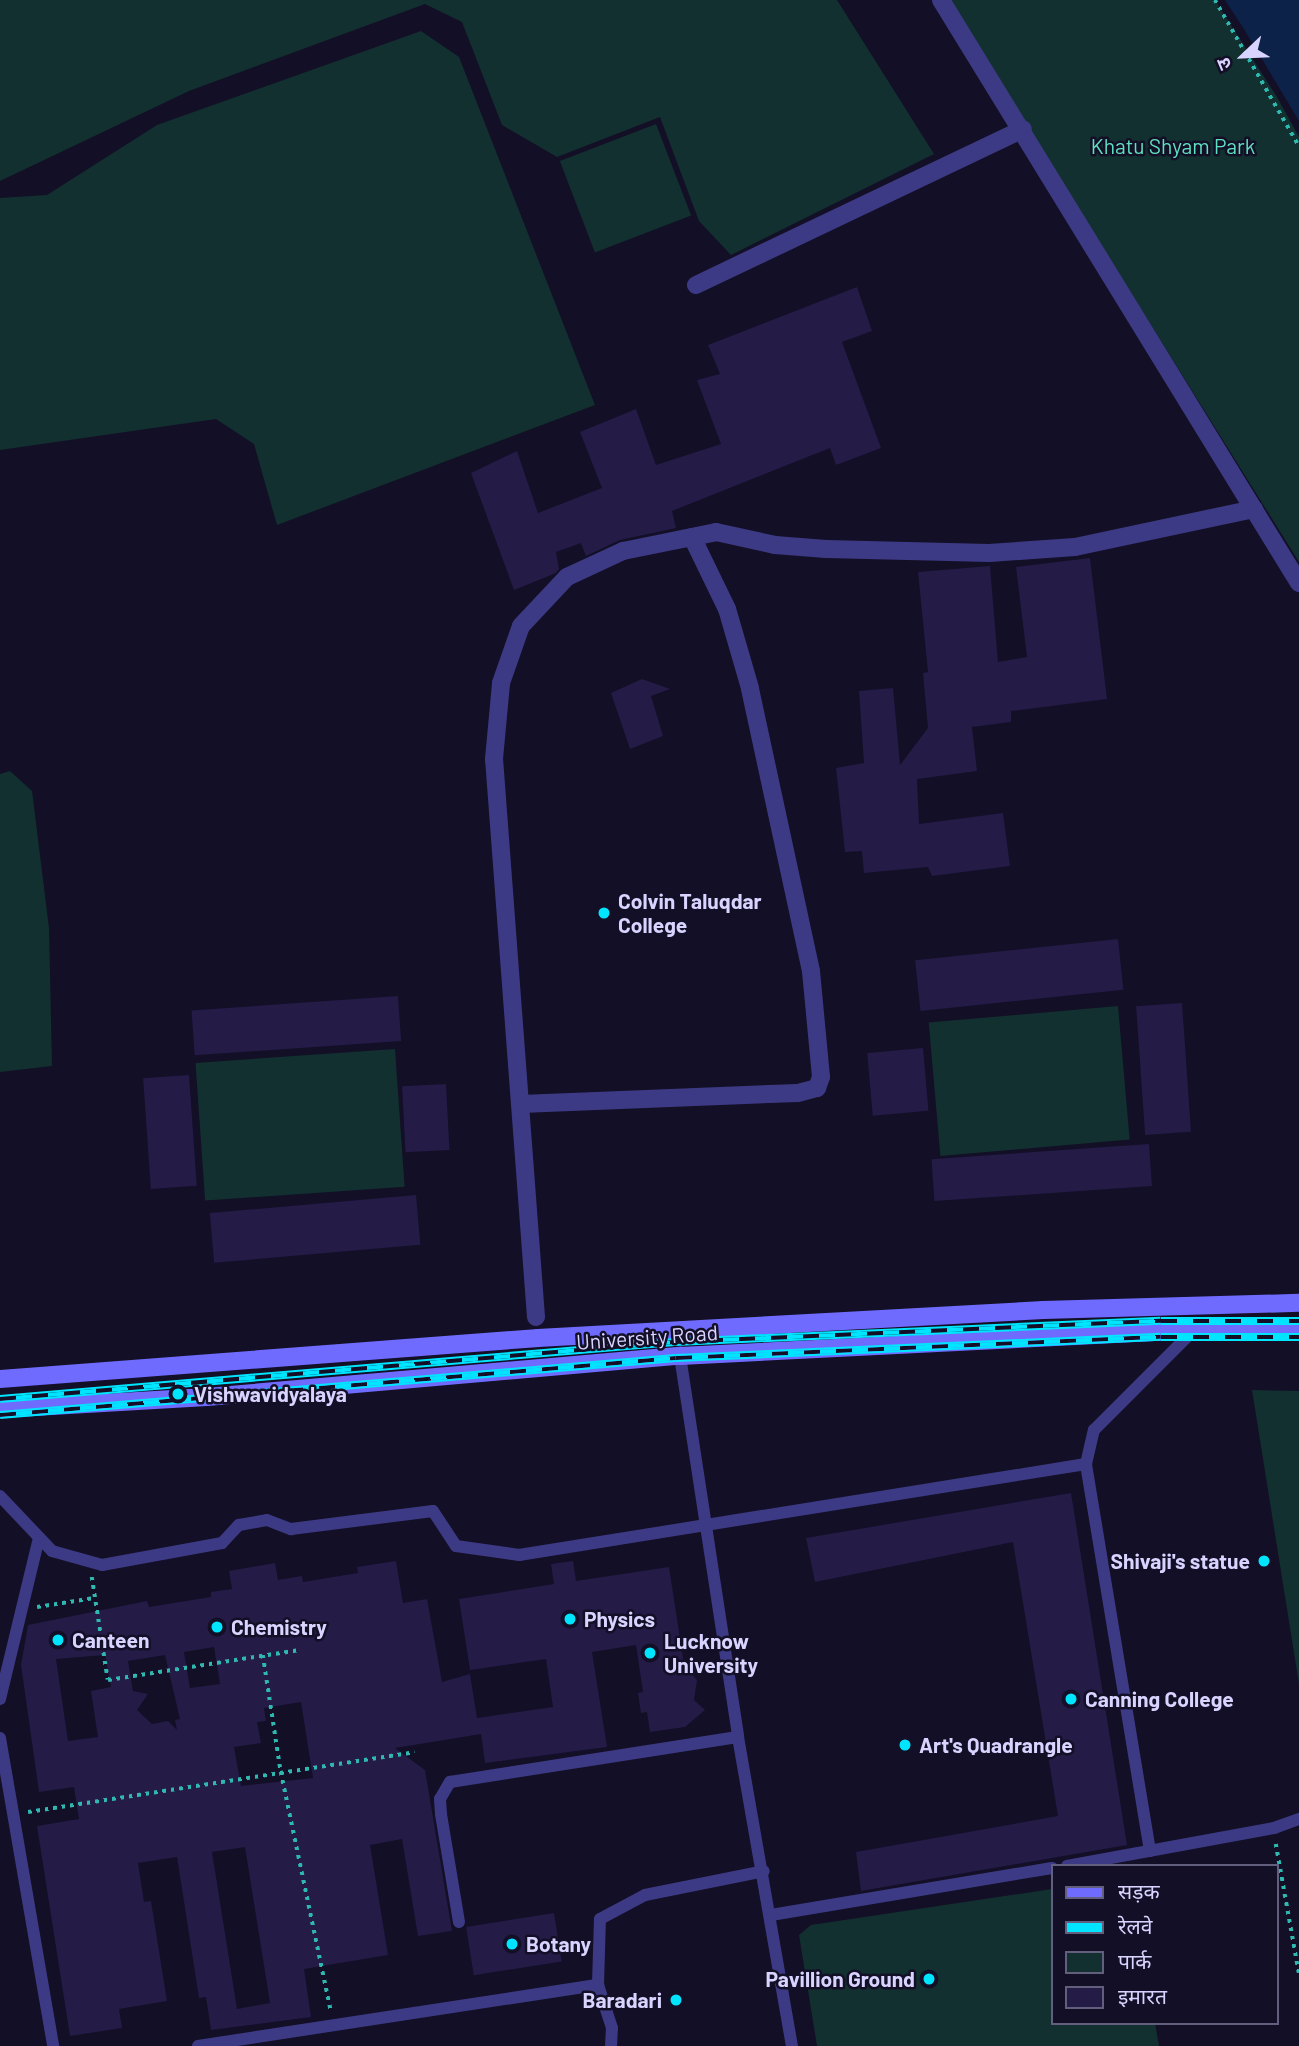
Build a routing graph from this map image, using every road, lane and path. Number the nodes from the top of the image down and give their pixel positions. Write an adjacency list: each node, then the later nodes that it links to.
1 (941, 0): 3 (street)
2 (1215, 0): 4 (path)
3 (1023, 129): 5 (street); 6 (street)
4 (1299, 146)
5 (696, 285)
6 (1254, 509): 7 (street); 8 (street)
7 (692, 537): 9 (street); 9 (street)
8 (1299, 583)
9 (522, 1104): 12 (street)
10 (1299, 1303): 11 (main road, University Road)
11 (1212, 1306): 13 (main road); 16 (main road, University Road)
12 (536, 1317): 16 (lane)
13 (1212, 1330): 14 (main road, University Road); 15 (main road, University Road)
14 (1299, 1330)
15 (1194, 1331): 17 (main road, University Road); 20 (lane)
16 (538, 1338): 18 (main road, University Road)
17 (680, 1356): 19 (main road, University Road); 22 (lane)
18 (0, 1379)
19 (0, 1409)
20 (1086, 1464): 22 (lane); 37 (lane)
21 (0, 1496): 23 (lane)
22 (708, 1527): 24 (lane); 30 (lane)
23 (39, 1538): 24 (lane); 26 (lane)
24 (91, 1562): 25 (path)
25 (94, 1598): 26 (path); 28 (path)
26 (24, 1609): 29 (lane)
27 (300, 1650): 28 (path)
28 (263, 1655): 33 (path)
29 (0, 1699)
30 (738, 1737): 40 (lane); 42 (lane)
31 (0, 1738): 34 (lane)
32 (414, 1752): 33 (path)
33 (281, 1772): 34 (path); 45 (path)
34 (10, 1815): 46 (lane)
35 (1299, 1819): 36 (lane)
36 (1273, 1828): 37 (lane); 43 (path)
37 (1150, 1851): 38 (lane)
38 (1078, 1864)
39 (1050, 1868): 41 (lane)
40 (764, 1871): 41 (lane); 44 (lane)
41 (771, 1915): 49 (lane)
42 (458, 1923)
43 (1299, 1973)
44 (598, 1985): 45 (lane); 48 (lane)
45 (333, 2024): 47 (lane)
46 (53, 2046)
47 (198, 2046)
48 (611, 2046)
49 (792, 2046)

